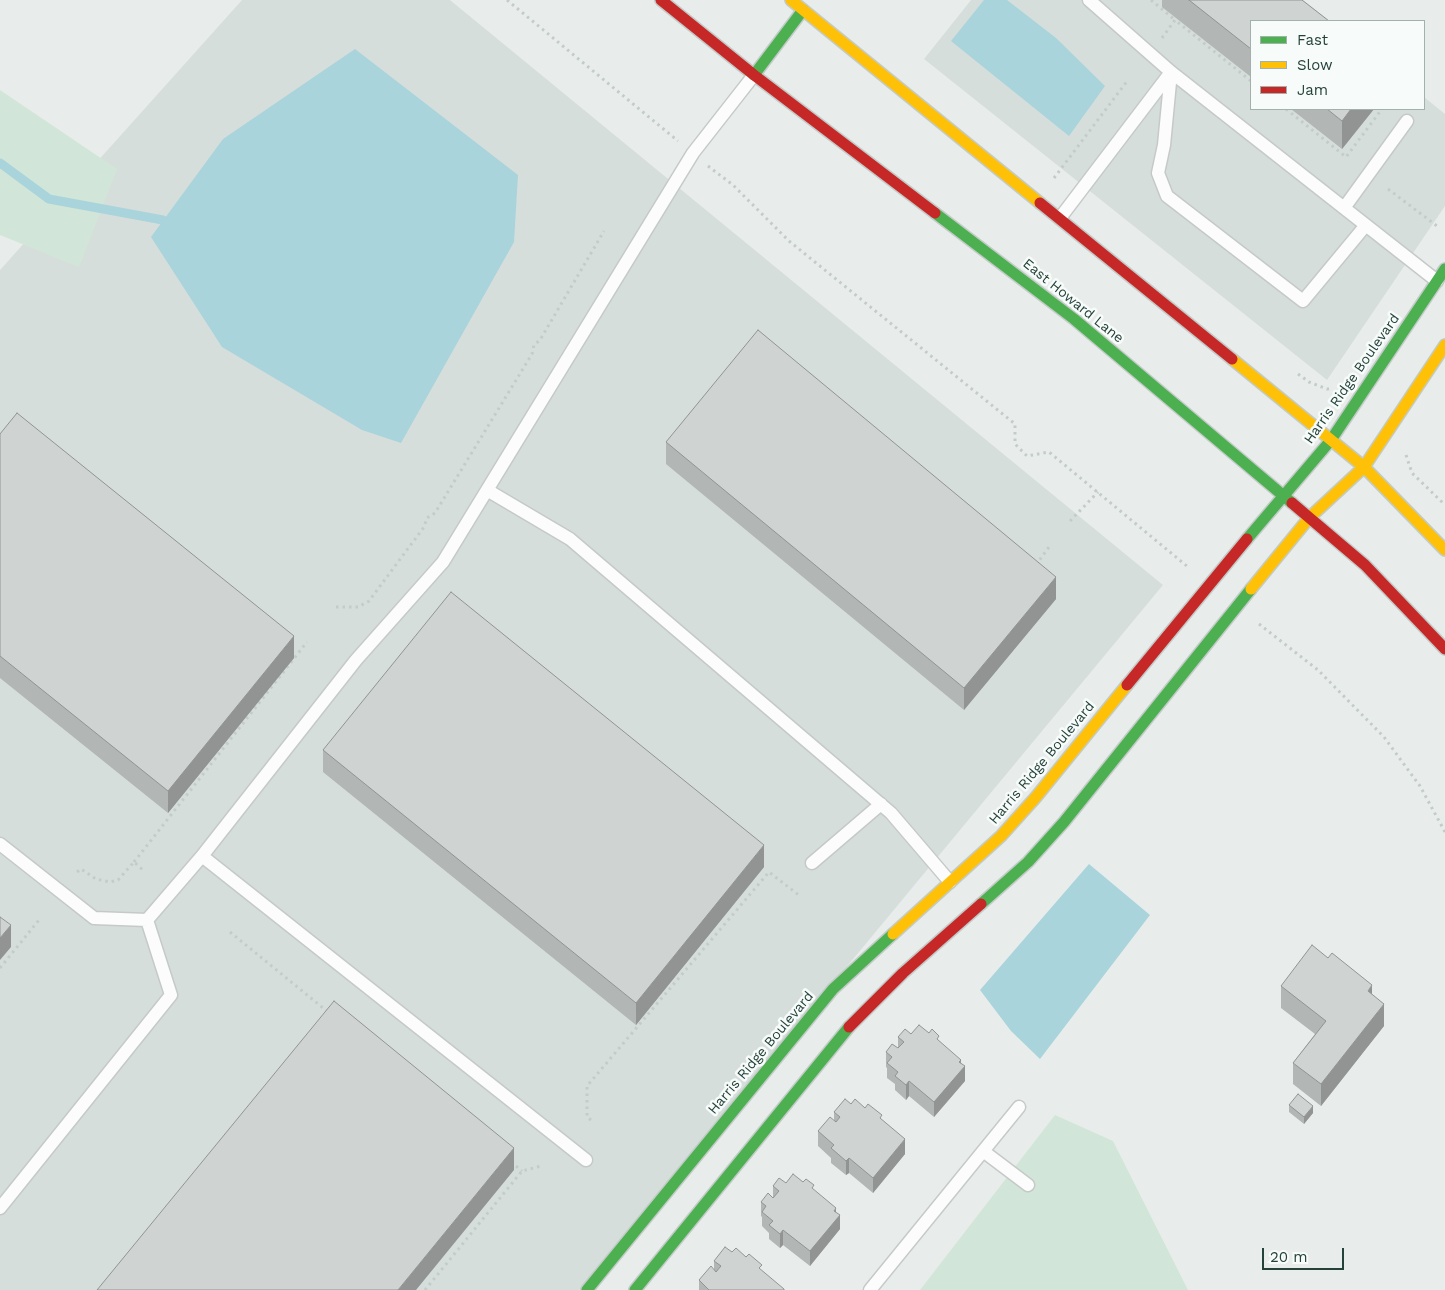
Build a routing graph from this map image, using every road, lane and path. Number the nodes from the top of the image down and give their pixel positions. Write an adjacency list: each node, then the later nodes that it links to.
1 (507, 0): 16 (path)
2 (661, 0): 10 (main road, East Howard Lane)
3 (791, 0): 6 (main road)
4 (1089, 0): 9 (lane)
5 (1151, 0): 7 (path)
6 (804, 10): 10 (main road); 20 (main road)
7 (1175, 20): 8 (path); 12 (path)
8 (1162, 38)
9 (1171, 72): 19 (lane); 20 (lane); 21 (lane)
10 (754, 75): 16 (lane); 32 (main road, East Howard Lane)
11 (1128, 80): 17 (path)
12 (1250, 80)
13 (1287, 110): 14 (path)
14 (1381, 110)
15 (1407, 121): 19 (lane)
16 (693, 153): 30 (lane); 31 (path)
17 (1054, 178)
18 (1388, 188): 22 (path)
19 (1344, 208): 21 (lane)
20 (1060, 218): 27 (main road)
21 (1366, 225): 25 (lane)
22 (1437, 226)
23 (604, 231): 40 (path)
24 (1445, 269): 25 (main road, Harris Ridge Boulevard)
25 (1437, 281): 27 (main road, Harris Ridge Boulevard)
26 (1445, 345): 29 (main road)
27 (1331, 440): 29 (main road); 32 (main road, Harris Ridge Boulevard)
28 (1411, 447): 33 (path)
29 (1364, 467): 34 (main road); 37 (main road)
30 (487, 490): 44 (lane); 47 (lane)
31 (1098, 492): 35 (path); 39 (path)
32 (1282, 495): 34 (main road, East Howard Lane); 39 (main road, Harris Ridge Boulevard)
33 (1445, 505)
34 (1309, 518): 41 (main road); 43 (main road, East Howard Lane)
35 (1070, 520)
36 (1049, 548): 38 (path)
37 (1445, 550)
38 (1035, 566)
39 (1209, 584): 52 (main road, Harris Ridge Boulevard)
40 (336, 607)
41 (1238, 608): 45 (path); 70 (main road)
42 (307, 642): 48 (path)
43 (1445, 649)
44 (881, 804): 49 (lane); 52 (lane)
45 (1445, 832)
46 (0, 844): 55 (lane)
47 (202, 856): 55 (lane); 63 (lane)
48 (134, 862): 50 (path); 51 (path)
49 (812, 862)
50 (144, 871)
51 (78, 872)
52 (950, 882): 69 (main road, Harris Ridge Boulevard)
53 (800, 896): 60 (path)
54 (39, 920): 57 (path)
55 (147, 920): 67 (lane)
56 (230, 932): 58 (path)
57 (0, 968)
58 (330, 1014)
59 (1019, 1107): 61 (lane)
60 (591, 1120)
61 (983, 1151): 66 (lane); 71 (lane)
62 (507, 1158): 65 (path)
63 (586, 1160)
64 (541, 1166): 65 (path)
65 (522, 1171): 68 (path)
66 (1028, 1185)
67 (0, 1208)
68 (425, 1290)
69 (587, 1290)
70 (634, 1290)
71 (870, 1290)

